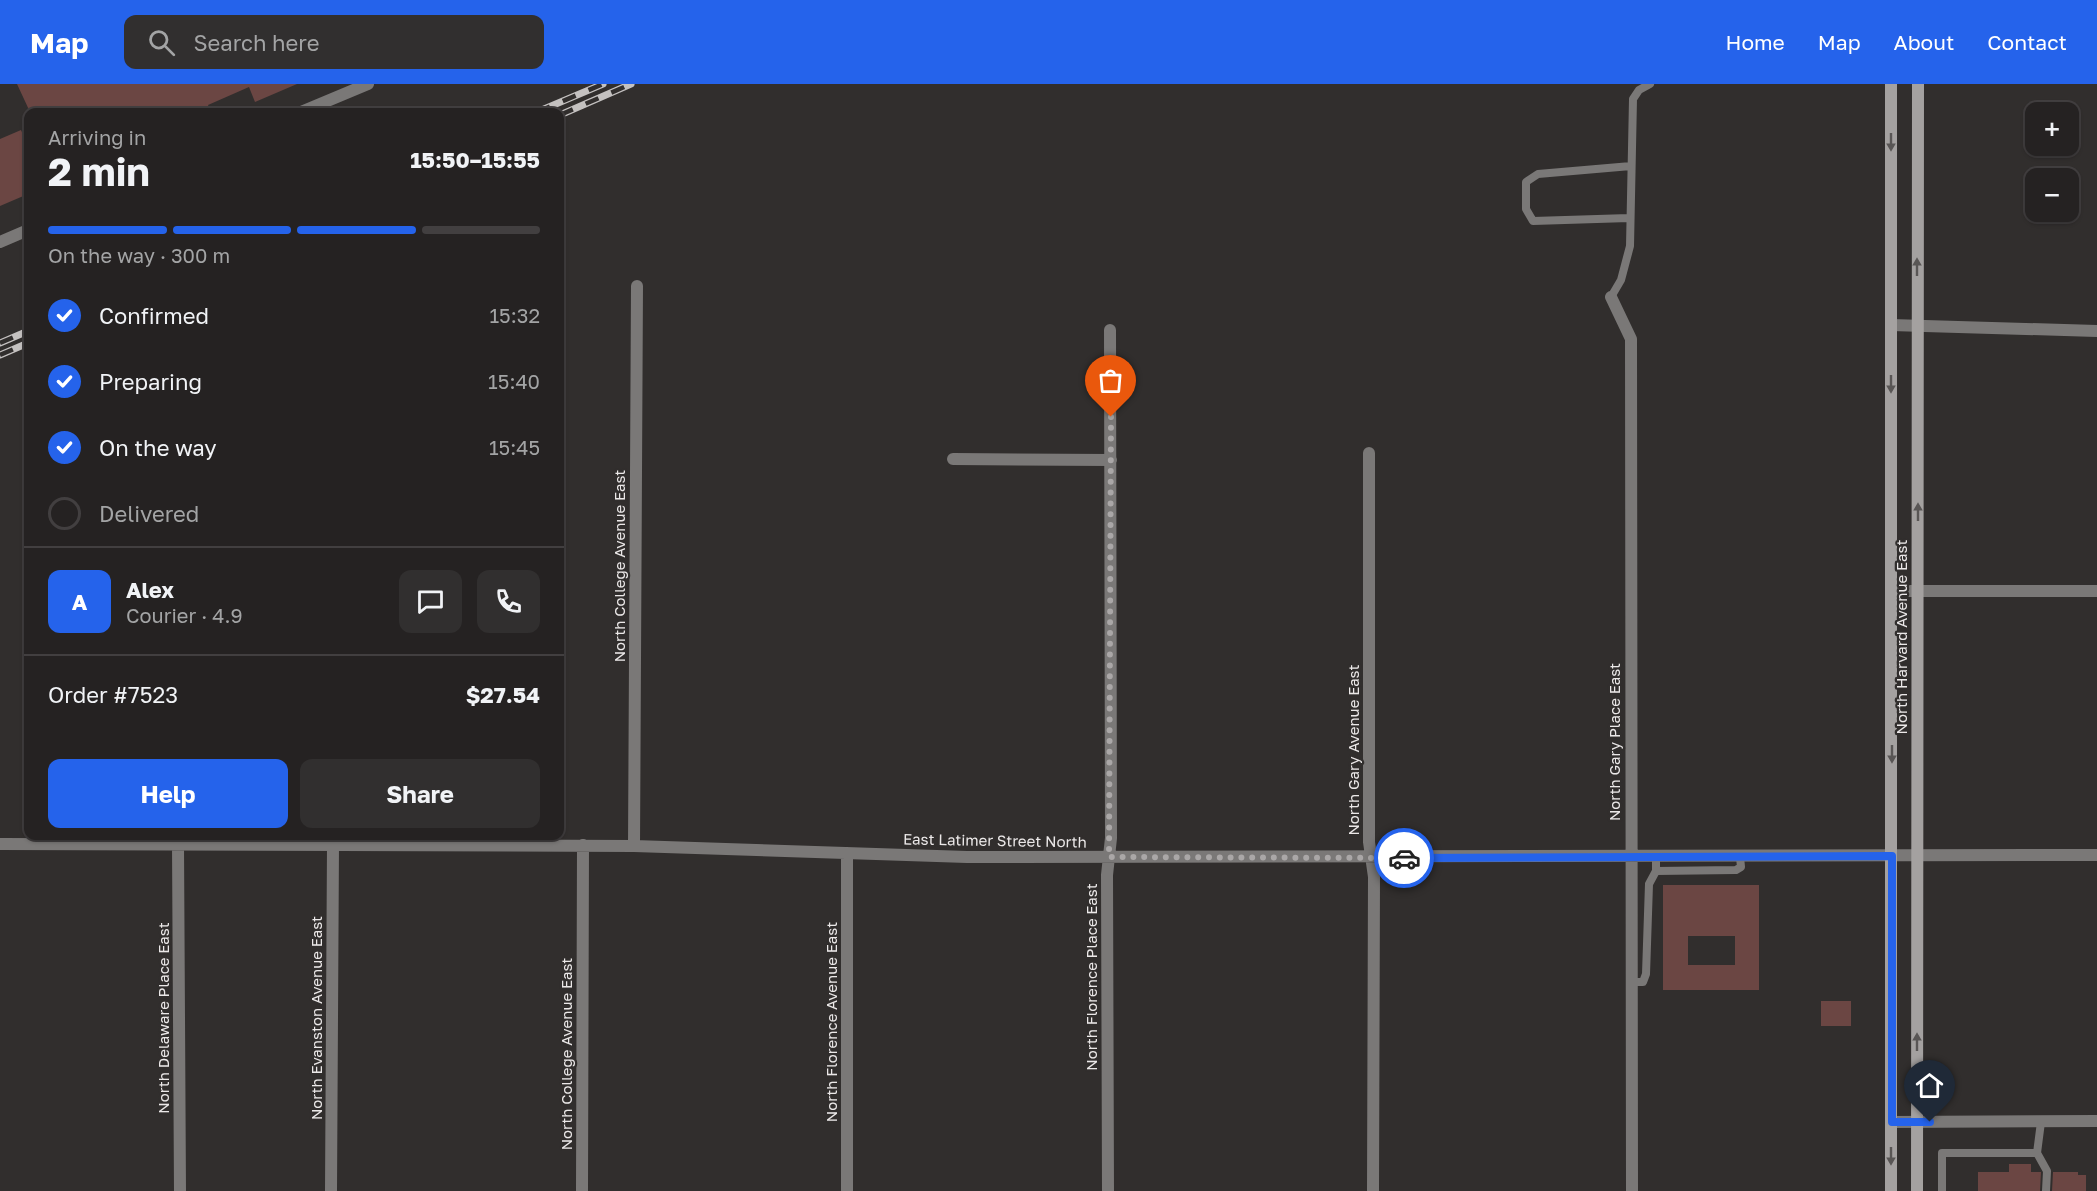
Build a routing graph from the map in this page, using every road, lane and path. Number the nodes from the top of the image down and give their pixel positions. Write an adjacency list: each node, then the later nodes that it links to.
1 (368, 84): 5 (street)
2 (1650, 84): 6 (lane)
3 (1891, 84): 12 (main road, North Harvard Avenue East, one-way to 12)
4 (1918, 84): 13 (main road, North Harvard Avenue East, one-way to 4)
5 (311, 108)
6 (1631, 166): 7 (lane); 7 (lane)
7 (1629, 218): 11 (lane)
8 (24, 232): 9 (street)
9 (0, 242)
10 (637, 286): 28 (street, North College Avenue East)
11 (1611, 297): 36 (street, North Gary Place East)
12 (1891, 325): 13 (street); 19 (main road, North Harvard Avenue East, one-way to 19)
13 (1917, 326): 15 (street); 20 (main road, North Harvard Avenue East, one-way to 13)
14 (1110, 330): 18 (street, North Florence Place East)
15 (2097, 330)
16 (1369, 453): 35 (street, North Gary Avenue East)
17 (953, 459): 18 (street)
18 (1111, 460): 33 (street, North Florence Place East)
19 (1892, 591): 20 (street); 31 (main road, North Harvard Avenue East, one-way to 31)
20 (1918, 591): 21 (street); 32 (main road, North Harvard Avenue East)
21 (2097, 591)
22 (245, 840): 23 (street, East Latimer Street North); 25 (street, East Latimer Street North)
23 (319, 840): 26 (street, East Latimer Street North)
24 (0, 844): 25 (street, East Latimer Street North)
25 (178, 845): 45 (street, North Delaware Place East)
26 (333, 845): 27 (street, East Latimer Street North); 46 (street, North Evanston Avenue East)
27 (583, 845): 28 (street, East Latimer Street North); 47 (street, North College Avenue East)
28 (634, 846): 29 (street, East Latimer Street North)
29 (847, 853): 33 (street, East Latimer Street North); 48 (street, North Florence Avenue East)
30 (2097, 855): 32 (street, East Latimer Street North)
31 (1892, 856): 32 (street, East Latimer Street North); 34 (street, East Latimer Street North); 41 (main road, North Harvard Avenue East)
32 (1916, 856): 42 (main road, North Harvard Avenue East, one-way to 32)
33 (1109, 857): 35 (street, East Latimer Street North); 49 (street, North Florence Place East)
34 (1740, 857): 37 (street, East Latimer Street North); 38 (lane)
35 (1371, 858): 36 (street, East Latimer Street North); 50 (street, North Gary Avenue East)
36 (1630, 858): 37 (street, East Latimer Street North); 39 (street, North Gary Place East)
37 (1656, 858): 38 (lane)
38 (1656, 872): 39 (lane)
39 (1632, 982): 51 (street, North Gary Place East)
40 (2097, 1121): 43 (street)
41 (1892, 1122): 42 (street); 52 (main road, North Harvard Avenue East, one-way to 52)
42 (1917, 1122): 43 (street); 53 (main road, North Harvard Avenue East)
43 (2041, 1122): 44 (lane)
44 (2037, 1153): 54 (lane); 55 (lane)
45 (180, 1191)
46 (331, 1191)
47 (582, 1191)
48 (848, 1191)
49 (1108, 1191)
50 (1373, 1191)
51 (1632, 1191)
52 (1891, 1191)
53 (1917, 1191)
54 (1942, 1191)
55 (2046, 1191)

